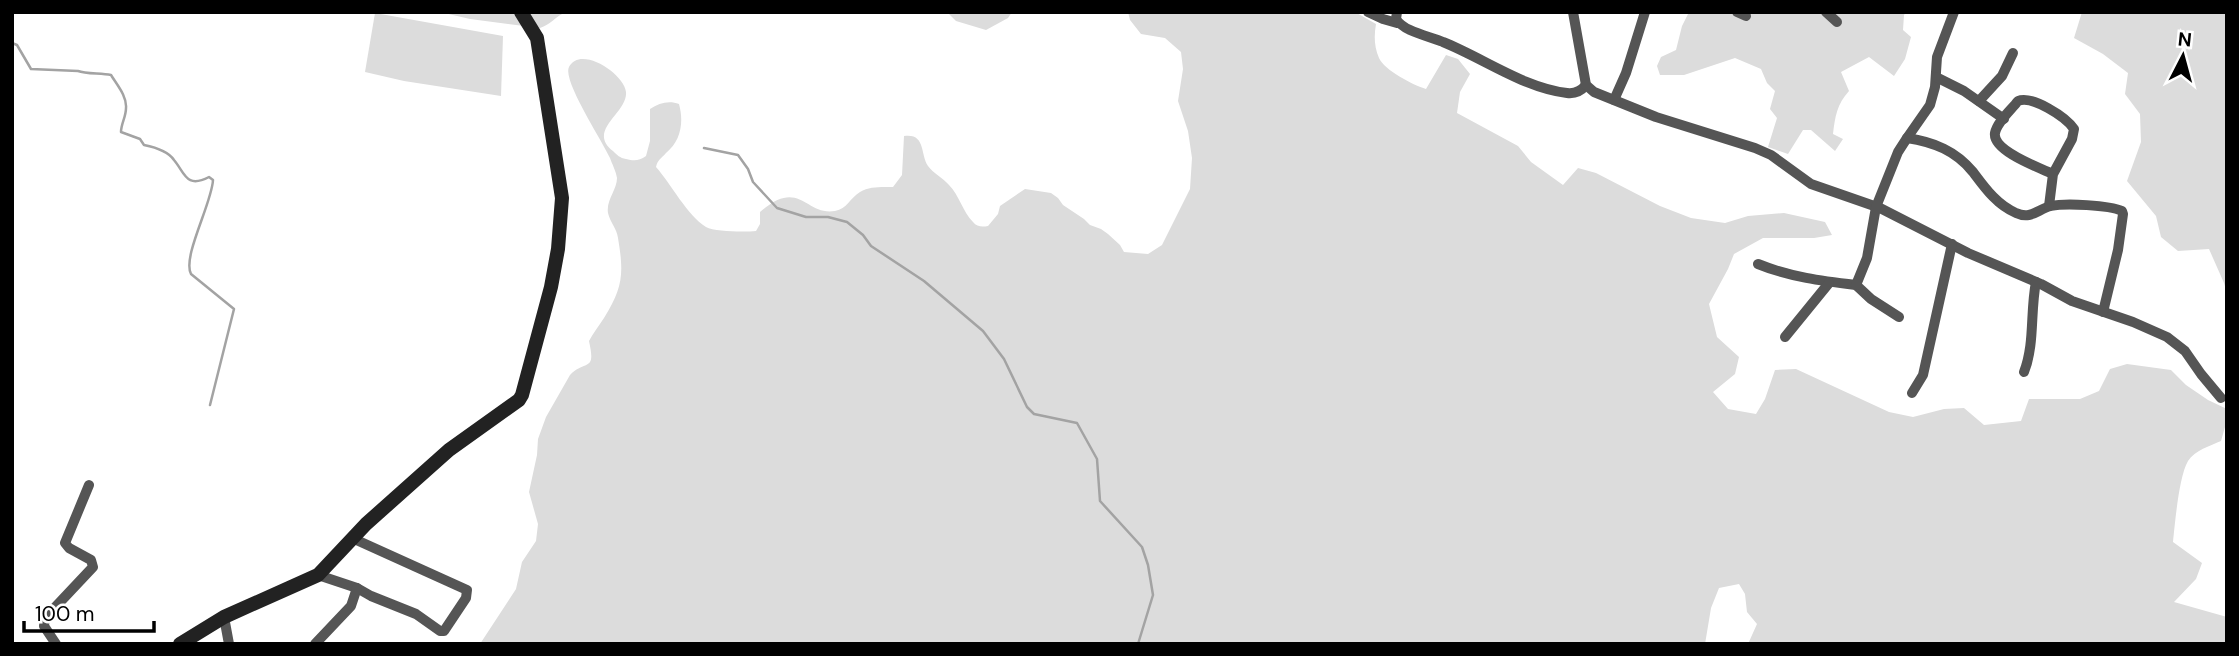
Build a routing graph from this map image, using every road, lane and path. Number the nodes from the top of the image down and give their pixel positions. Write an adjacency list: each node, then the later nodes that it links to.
1 (521, 12): 31 (main road)
2 (1368, 12): 7 (street)
3 (1573, 12): 11 (street)
4 (1646, 12): 12 (street)
5 (1826, 12): 8 (street)
6 (1954, 12): 10 (street)
7 (1397, 17): 11 (street)
8 (1837, 22)
9 (2013, 53): 13 (street)
10 (1936, 77): 13 (street); 15 (street)
11 (1586, 85): 12 (street)
12 (1614, 100): 18 (street)
13 (1979, 102): 14 (street)
14 (2004, 119): 16 (street); 16 (street)
15 (1907, 138): 17 (street); 18 (street)
16 (2053, 174): 17 (street)
17 (2049, 206): 24 (street)
18 (1876, 207): 19 (street); 23 (street)
19 (1952, 244): 21 (street); 28 (street)
20 (1758, 264): 22 (street)
21 (2036, 282): 24 (street); 27 (street)
22 (1829, 283): 23 (street); 26 (street)
23 (1856, 285): 25 (street)
24 (2103, 312): 29 (street)
25 (1899, 317)
26 (1785, 337)
27 (2024, 372)
28 (1912, 393)
29 (2221, 398)
30 (89, 485): 35 (street)
31 (352, 538): 32 (main road); 33 (street)
32 (318, 575): 33 (street); 34 (main road)
33 (357, 588): 38 (street)
34 (224, 617): 36 (main road); 37 (street)
35 (56, 644)
36 (180, 644)
37 (229, 644)
38 (315, 644)

